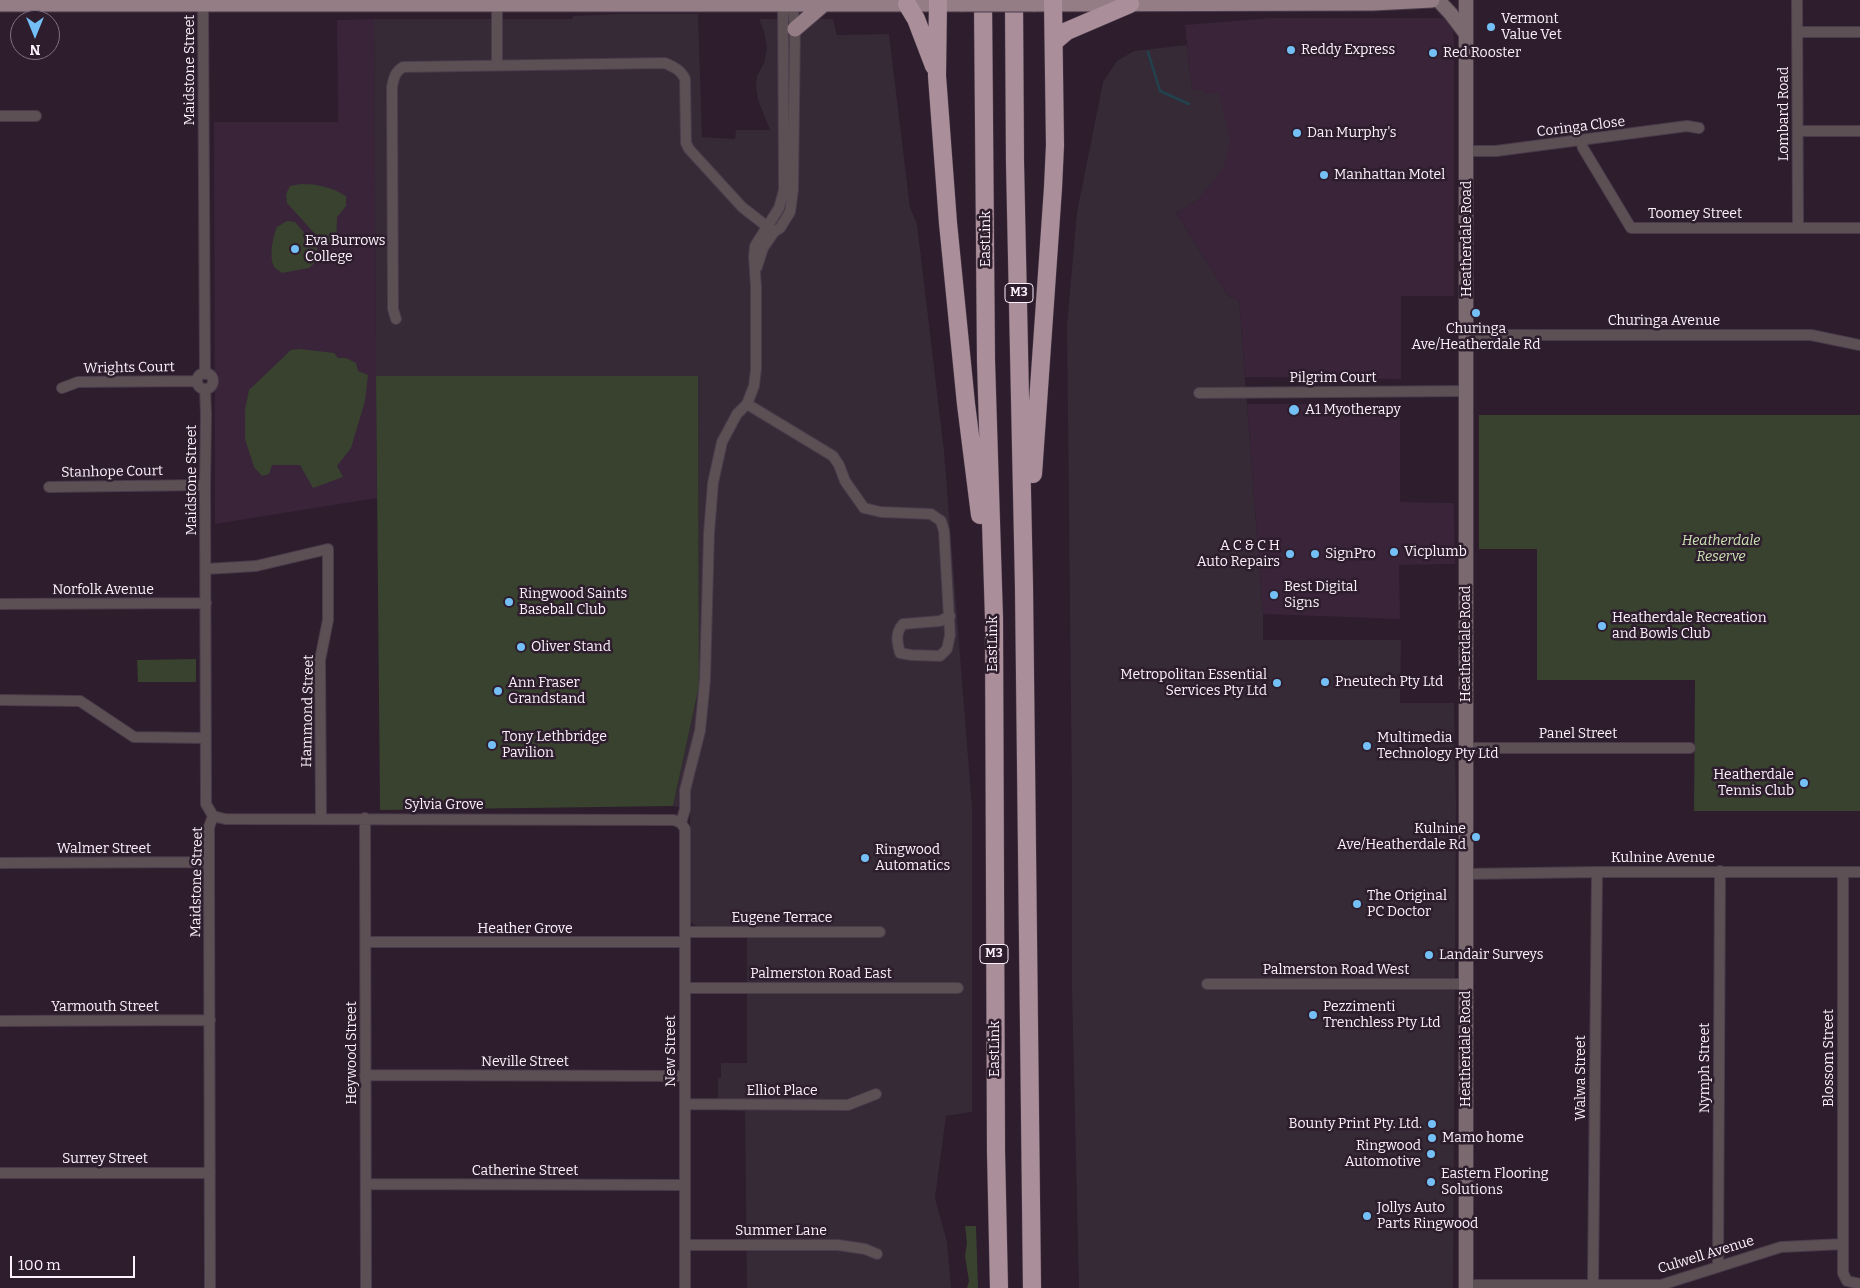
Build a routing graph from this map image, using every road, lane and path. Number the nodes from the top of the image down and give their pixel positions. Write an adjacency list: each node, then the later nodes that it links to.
1 (984, 0): 49 (highway, EastLink / M3)
2 (1014, 0): 45 (highway, M3)
3 (1432, 0): 16 (main road)
4 (1438, 0): 20 (main road)
5 (1466, 0): 20 (main road, Heatherdale Road)
6 (1797, 0): 18 (street, Lombard Road)
7 (514, 2): 8 (main road); 12 (main road)
8 (788, 2): 14 (main road); 17 (street); 33 (street)
9 (938, 2): 10 (main road, bridge); 15 (main road); 23 (highway)
10 (1053, 2): 16 (main road); 21 (highway)
11 (211, 3): 12 (main road); 13 (main road); 37 (street, Maidstone Street)
12 (497, 3): 22 (street)
13 (0, 4)
14 (824, 4): 15 (main road); 17 (main road)
15 (907, 4): 23 (highway)
16 (1130, 4): 21 (highway)
17 (795, 29): 33 (street)
18 (1797, 32): 19 (street); 28 (street, Lombard Road)
19 (1860, 32)
20 (1466, 34): 30 (main road, Heatherdale Road)
21 (1054, 42): 45 (highway)
22 (497, 64): 33 (street); 34 (street)
23 (938, 76): 49 (highway)
24 (0, 116): 25 (street)
25 (36, 116)
26 (1699, 128): 29 (street, Coringa Close)
27 (1860, 131): 28 (street)
28 (1798, 132): 31 (street, Lombard Road)
29 (1581, 141): 30 (street, Coringa Close); 31 (street, Toomey Street)
30 (1467, 152): 35 (main road, Heatherdale Road)
31 (1798, 228): 32 (street, Toomey Street)
32 (1860, 228)
33 (771, 229): 41 (street, New Street)
34 (396, 319)
35 (1467, 335): 36 (street, Churinga Avenue); 39 (main road, Heatherdale Road)
36 (1860, 345)
37 (201, 377): 38 (street, Wrights Court); 42 (street, Maidstone Street)
38 (62, 388)
39 (1467, 391): 40 (street, Pilgrim Court); 52 (main road, Heatherdale Road)
40 (1199, 393)
41 (747, 404): 48 (street); 57 (street, New Street)
42 (205, 485): 43 (street, Stanhope Court); 44 (street, Maidstone Street)
43 (49, 487)
44 (206, 569): 46 (street, Maidstone Street); 55 (street, Hammond Street)
45 (1024, 586): 82 (highway, M3)
46 (206, 603): 47 (street, Norfolk Avenue); 51 (street, Maidstone Street)
47 (0, 604)
48 (950, 616): 48 (street)
49 (994, 619): 93 (highway, EastLink / M3)
50 (0, 700): 51 (street)
51 (206, 738): 54 (street, Maidstone Street)
52 (1466, 748): 53 (street, Panel Street); 64 (main road, Heatherdale Road)
53 (1690, 748)
54 (213, 816): 55 (street, Sylvia Grove); 58 (street, Maidstone Street)
55 (321, 818): 56 (street, Sylvia Grove)
56 (365, 818): 57 (street, Sylvia Grove); 67 (street, Heywood Street)
57 (677, 822): 66 (street, New Street)
58 (209, 862): 59 (street, Walmer Street); 72 (street, Maidstone Street)
59 (0, 863)
60 (1720, 871): 61 (street, Kulnine Avenue); 62 (street, Kulnine Avenue); 86 (street, Nymph Street)
61 (1596, 872): 64 (street, Kulnine Avenue); 88 (street, Walwa Street)
62 (1843, 872): 63 (street, Kulnine Avenue); 83 (street, Blossom Street)
63 (1860, 872)
64 (1466, 874): 69 (main road, Heatherdale Road)
65 (880, 932): 66 (street, Eugene Terrace)
66 (685, 937): 67 (street, Heather Grove); 70 (street, New Street)
67 (366, 942): 74 (street, Heywood Street)
68 (1207, 984): 69 (street, Palmerston Road West)
69 (1466, 984): 89 (main road, Heatherdale Road)
70 (685, 988): 71 (street, Palmerston Road East); 75 (street, New Street)
71 (958, 988)
72 (210, 1020): 73 (street, Yarmouth Street); 79 (street, Maidstone Street)
73 (0, 1021)
74 (365, 1075): 75 (street, Neville Street); 80 (street, Heywood Street)
75 (684, 1076): 77 (street, New Street)
76 (876, 1094): 77 (street, Elliot Place)
77 (685, 1104): 81 (street, New Street)
78 (0, 1173): 79 (street, Surrey Street)
79 (210, 1173): 90 (street, Maidstone Street)
80 (366, 1184): 81 (street, Catherine Street); 91 (street, Heywood Street)
81 (685, 1185): 84 (street, New Street)
82 (1031, 1189): 94 (highway, M3); 95 (highway)
83 (1843, 1244): 86 (street, Culwell Avenue); 87 (street)
84 (685, 1245): 85 (street, Summer Lane); 92 (street, New Street)
85 (877, 1254)
86 (1718, 1266): 88 (street, Culwell Avenue)
87 (1860, 1284)
88 (1593, 1285): 89 (street, Culwell Avenue)
89 (1466, 1287)
90 (210, 1288)
91 (366, 1288)
92 (685, 1288)
93 (999, 1288)
94 (1032, 1288)
95 (1043, 1288)

